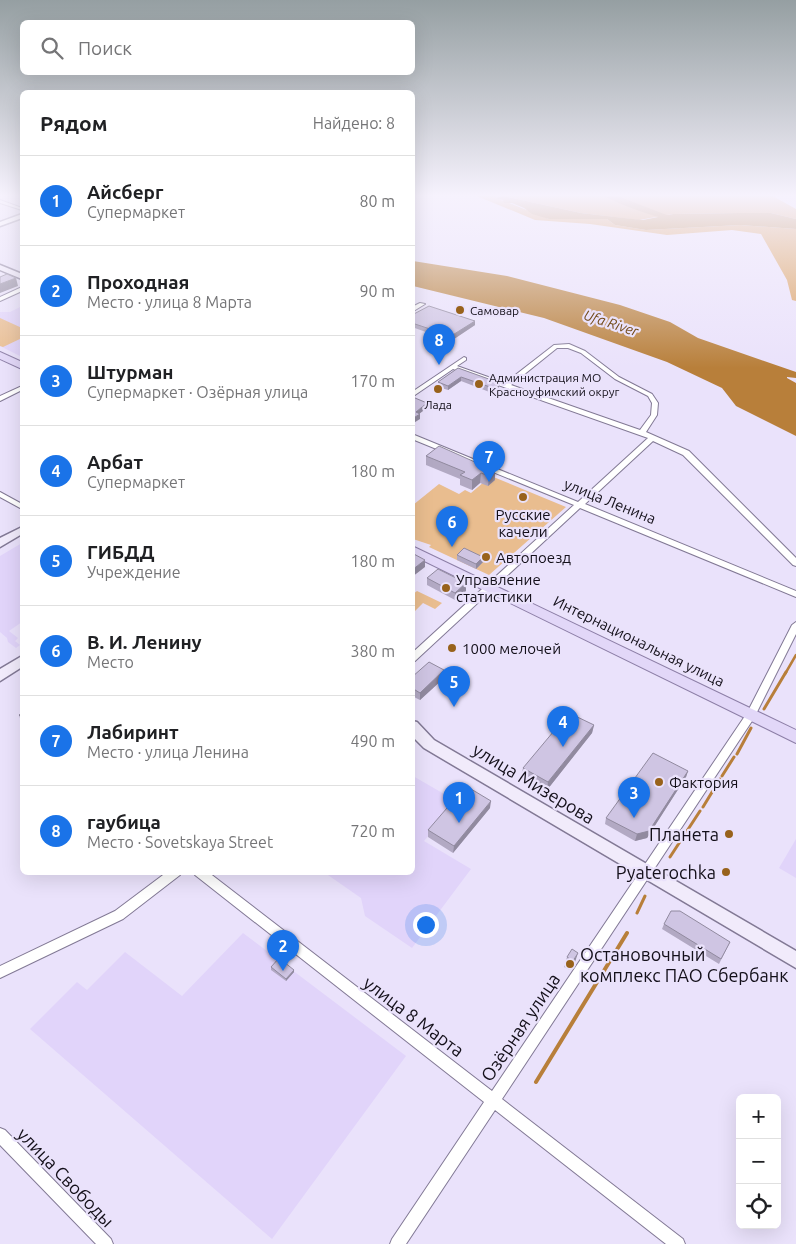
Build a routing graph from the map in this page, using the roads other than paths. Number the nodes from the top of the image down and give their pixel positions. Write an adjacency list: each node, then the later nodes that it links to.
1 (0, 268): 2 (main road)
2 (20, 276)
3 (20, 290): 4 (street)
4 (0, 298)
5 (422, 304): 6 (street)
6 (415, 308)
7 (0, 355): 9 (main road)
8 (464, 359): 10 (street)
9 (20, 365)
10 (453, 366): 11 (street); 13 (street)
11 (507, 385): 15 (street); 15 (street)
12 (20, 389): 14 (street)
13 (415, 393)
14 (0, 399)
15 (642, 433): 17 (street)
16 (415, 437): 19 (street, улица Ленина)
17 (652, 438): 19 (street); 24 (street)
18 (0, 494): 20 (street)
19 (582, 504): 25 (street); 26 (street, улица Ленина)
20 (20, 506)
21 (20, 531): 22 (main road)
22 (0, 543)
23 (415, 551): 25 (main road, Интернациональная улица)
24 (796, 563)
25 (492, 588): 28 (street); 31 (main road, Интернациональная улица)
26 (796, 594)
27 (796, 625): 31 (street, Озёрная улица)
28 (415, 656)
29 (20, 662): 30 (main road)
30 (0, 676)
31 (751, 715): 33 (main road, Интернациональная улица); 34 (street, Озёрная улица)
32 (415, 729): 34 (main road, улица Мизерова)
33 (796, 737)
34 (646, 872): 37 (main road, улица Мизерова); 39 (street, Озёрная улица)
35 (172, 875): 38 (street)
36 (203, 875): 39 (street, улица 8 Марта)
37 (796, 960)
38 (0, 972)
39 (492, 1100): 42 (street, Озёрная улица); 43 (street, улица 8 Марта)
40 (0, 1135): 41 (street, улица Свободы)
41 (106, 1244)
42 (397, 1244)
43 (678, 1244)

